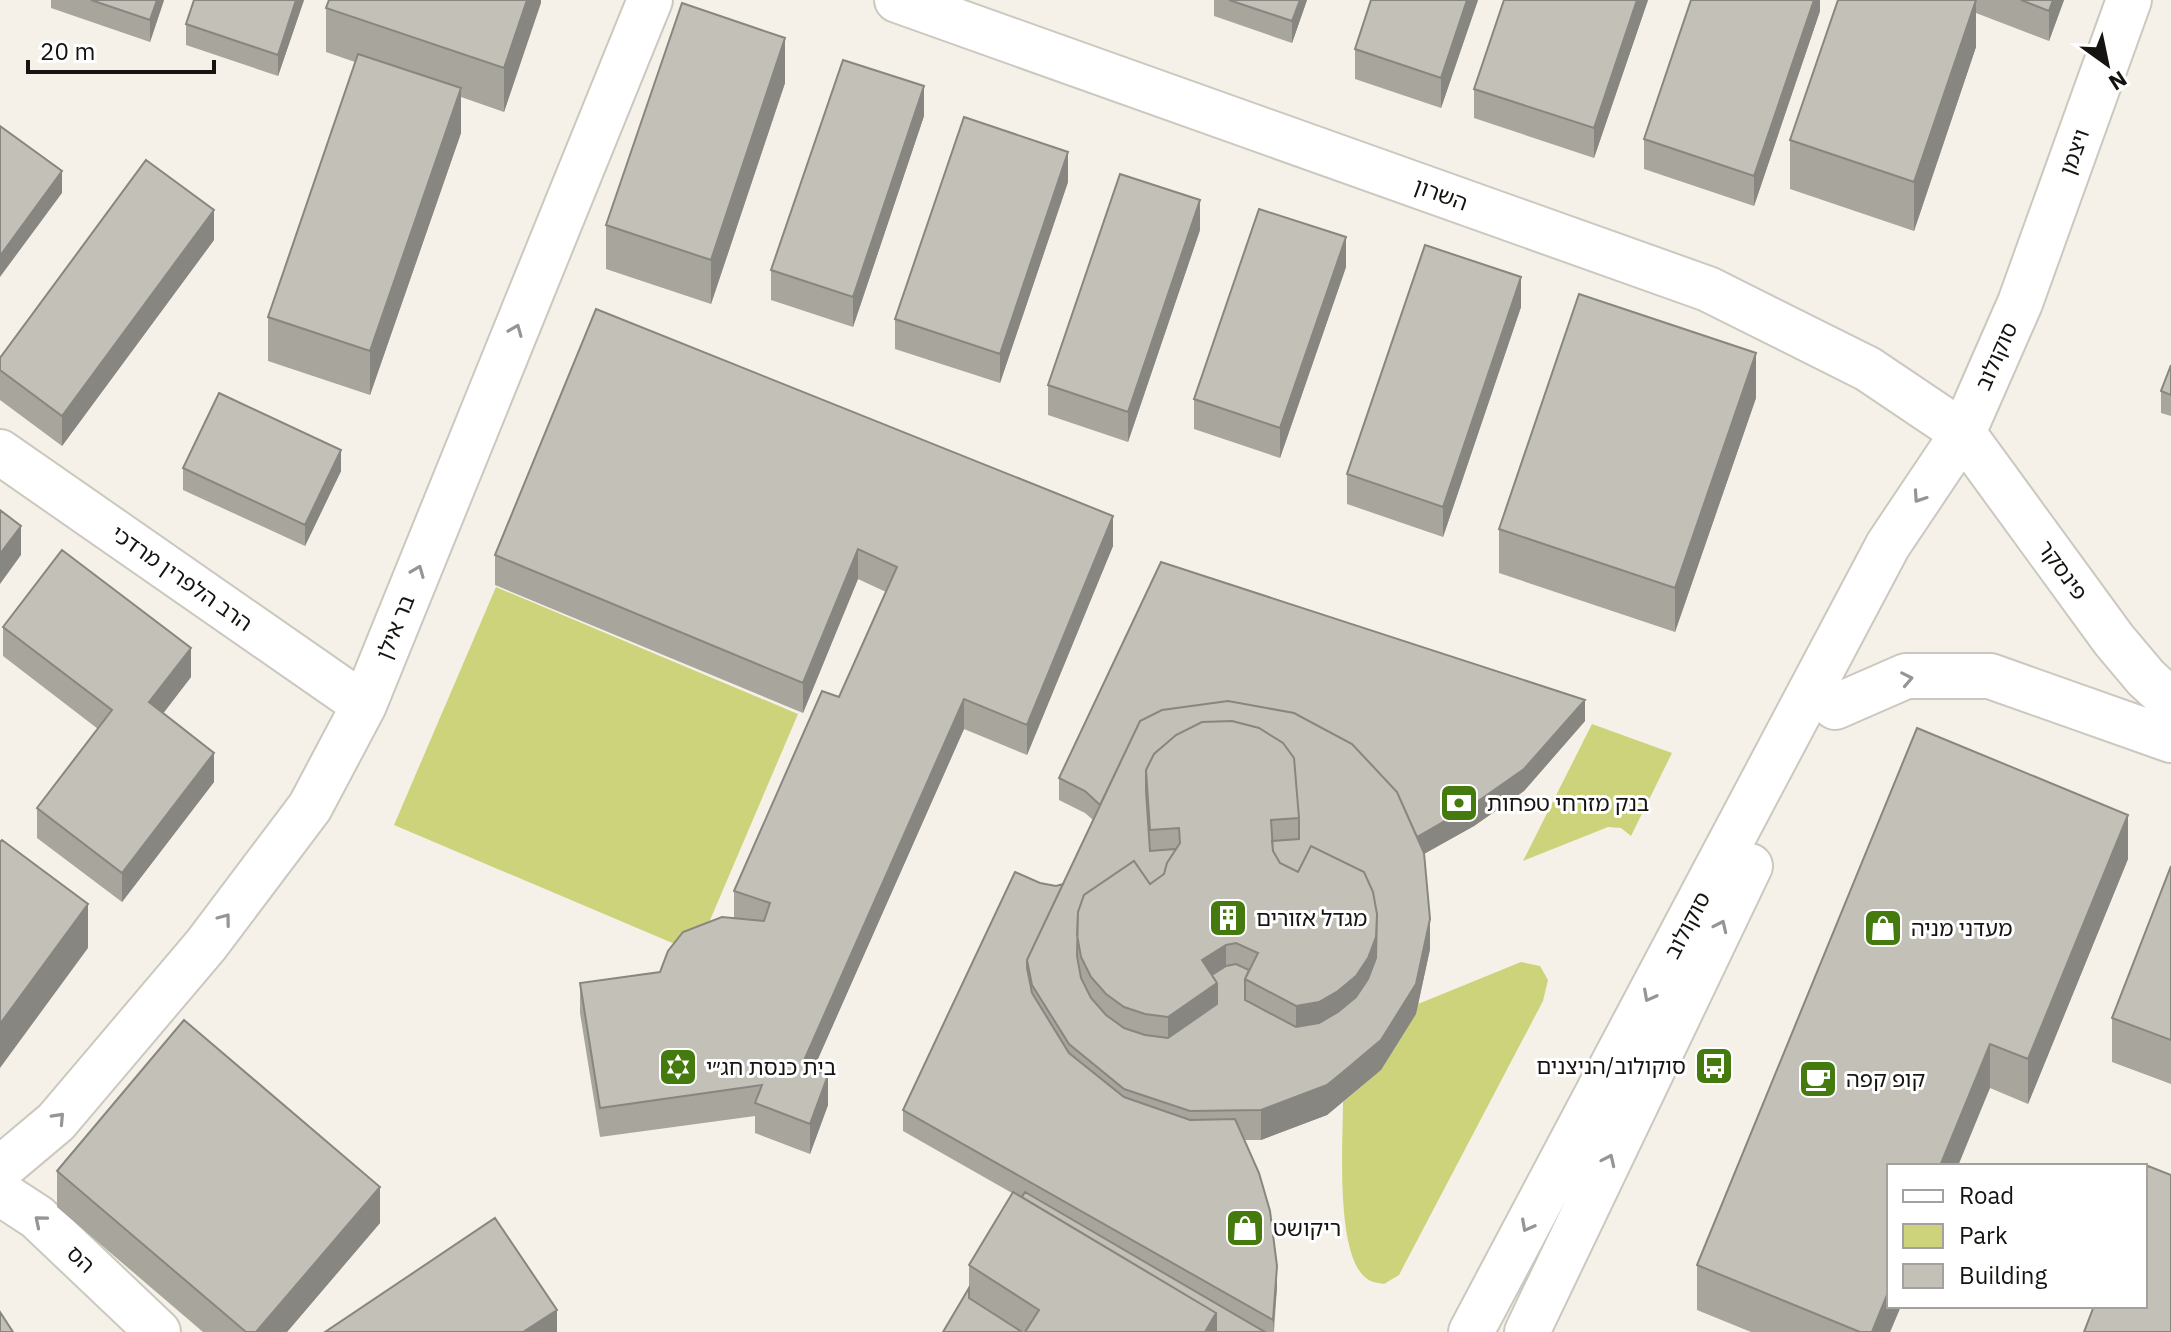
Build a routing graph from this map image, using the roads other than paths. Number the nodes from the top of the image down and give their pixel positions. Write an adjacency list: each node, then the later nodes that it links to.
1 (650, 0): 8 (street, בר אילן, one-way to 1)
2 (897, 0): 5 (street, השרון)
3 (2129, 0): 4 (street, ויצמן)
4 (2020, 303): 5 (street, סוקולוב)
5 (1973, 445): 7 (street, פינסקר); 9 (street, סוקולוב); 14 (street, סוקולוב, one-way to 14)
6 (0, 452): 8 (street, הרב הלפרין מרדכי)
7 (2171, 701)
8 (364, 705): 11 (street, בר אילן, one-way to 8)
9 (1835, 707): 10 (street, one-way to 10); 15 (street, סוקולוב, one-way to 9)
10 (2171, 740)
11 (0, 1169)
12 (0, 1193): 13 (street, הס, one-way to 12)
13 (158, 1332)
14 (1471, 1332)
15 (1527, 1332)

